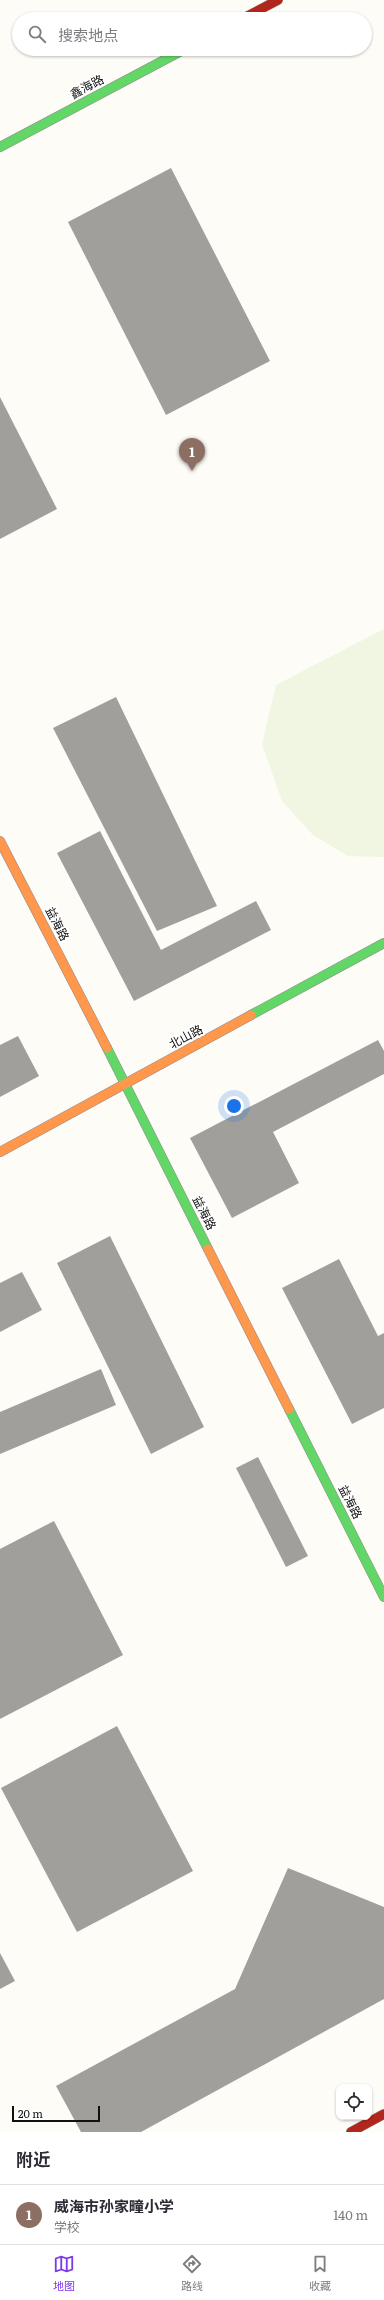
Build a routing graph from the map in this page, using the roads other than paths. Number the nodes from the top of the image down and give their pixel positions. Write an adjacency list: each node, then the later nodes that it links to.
1 (278, 0): 2 (main road)
2 (255, 12)
3 (172, 56): 4 (main road, 鑫海路)
4 (0, 147)
5 (0, 841): 7 (main road, 益海路)
6 (384, 943): 7 (main road, 北山路)
7 (125, 1084): 8 (main road, 北山路); 9 (main road, 益海路)
8 (0, 1152)
9 (384, 1597)
10 (384, 2114): 11 (main road)
11 (351, 2132)

